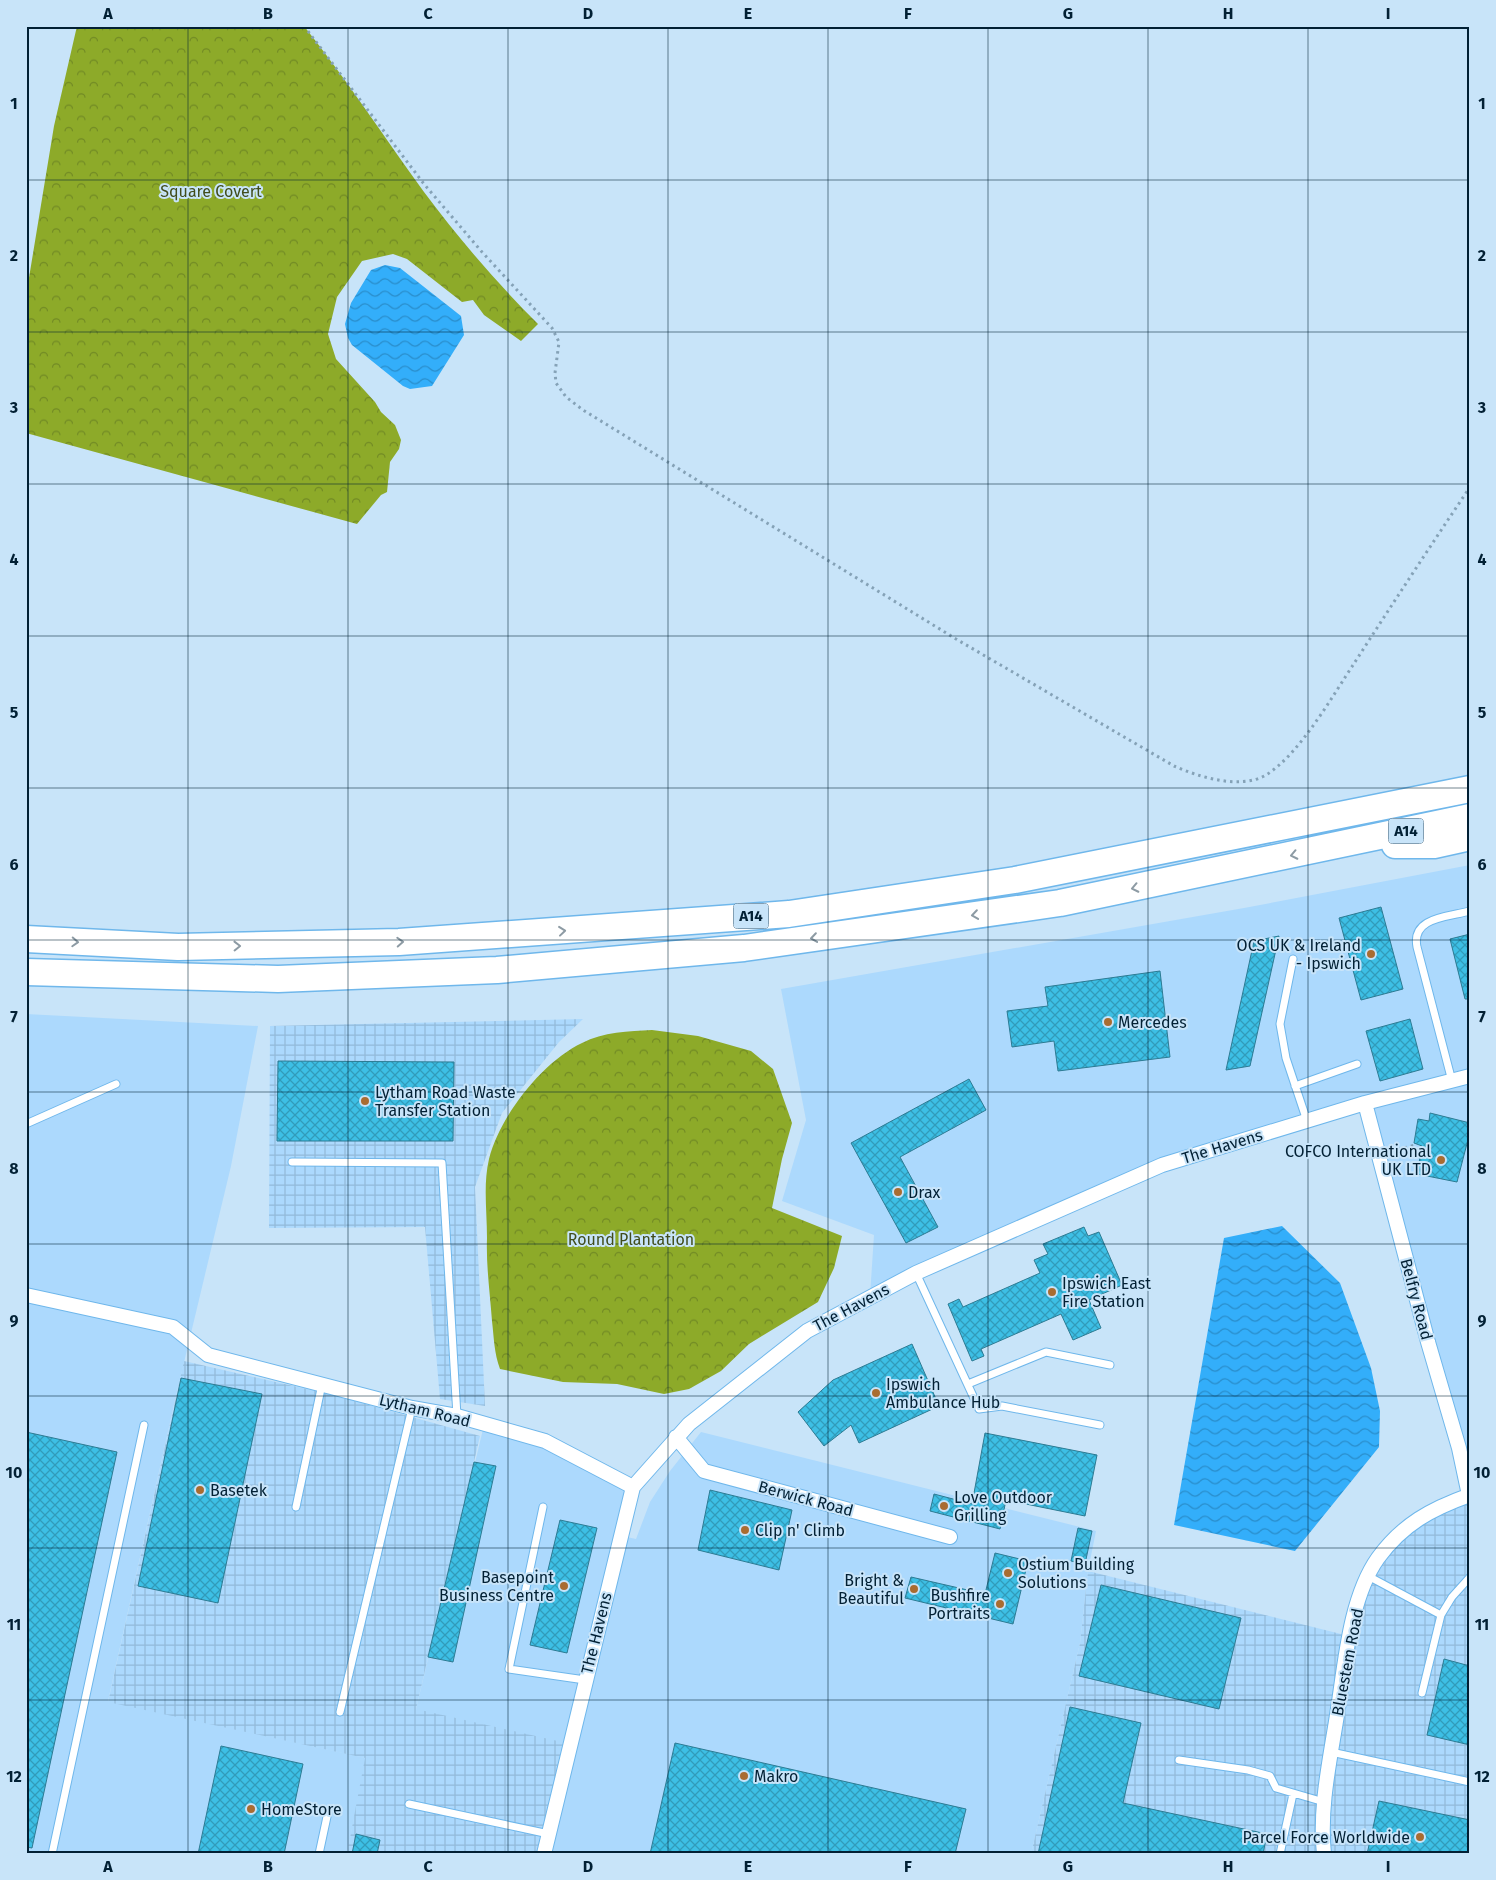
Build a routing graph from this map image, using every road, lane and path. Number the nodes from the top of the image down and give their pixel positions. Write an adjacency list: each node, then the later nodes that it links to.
1 (304, 26): 2 (path)
2 (1470, 487)
3 (1468, 789): 8 (highway, A14, one-way to 3)
4 (1470, 817): 6 (highway, A14)
5 (1470, 837): 6 (highway, A14)
6 (1342, 846): 10 (highway, A14, one-way to 10)
7 (1470, 911): 13 (lane)
8 (26, 939)
9 (1292, 959): 15 (lane)
10 (26, 972)
11 (1357, 1064): 15 (lane)
12 (1470, 1076): 13 (street, The Havens)
13 (1452, 1081): 16 (street, The Havens)
14 (116, 1084): 18 (lane)
15 (1295, 1086): 17 (lane)
16 (1365, 1103): 17 (street, The Havens); 33 (street, Belfry Road)
17 (1306, 1120): 22 (street, The Havens)
18 (26, 1124)
19 (1415, 1145): 20 (path)
20 (1388, 1152)
21 (292, 1162): 28 (lane)
22 (916, 1273): 26 (lane); 31 (street, The Havens)
23 (26, 1295): 25 (street, Lytham Road)
24 (1110, 1365): 26 (lane)
25 (322, 1384): 27 (street, Lytham Road); 34 (lane)
26 (968, 1384): 30 (lane)
27 (412, 1408): 28 (street, Lytham Road); 42 (lane)
28 (457, 1416): 32 (street, Lytham Road)
29 (144, 1425): 51 (lane)
30 (1100, 1425)
31 (676, 1437): 32 (street, The Havens); 36 (street, Berwick Road)
32 (633, 1487): 40 (street, The Havens)
33 (1469, 1495): 37 (street, Bluestem Road)
34 (296, 1507)
35 (543, 1507): 40 (lane)
36 (950, 1537)
37 (1368, 1576): 39 (lane); 43 (street, Bluestem Road)
38 (1470, 1577): 39 (lane)
39 (1441, 1615): 41 (lane)
40 (585, 1680): 50 (street, The Havens)
41 (1422, 1694)
42 (340, 1712)
43 (1331, 1752): 45 (lane); 47 (street, Bluestem Road)
44 (1179, 1760): 46 (lane)
45 (1470, 1782)
46 (1293, 1794): 47 (lane); 54 (lane)
47 (1325, 1802): 55 (street, Bluestem Road)
48 (409, 1804): 50 (lane)
49 (328, 1812): 52 (lane)
50 (549, 1834): 53 (street, The Havens)
51 (52, 1854)
52 (319, 1854)
53 (544, 1854)
54 (1280, 1854)
55 (1324, 1854)

